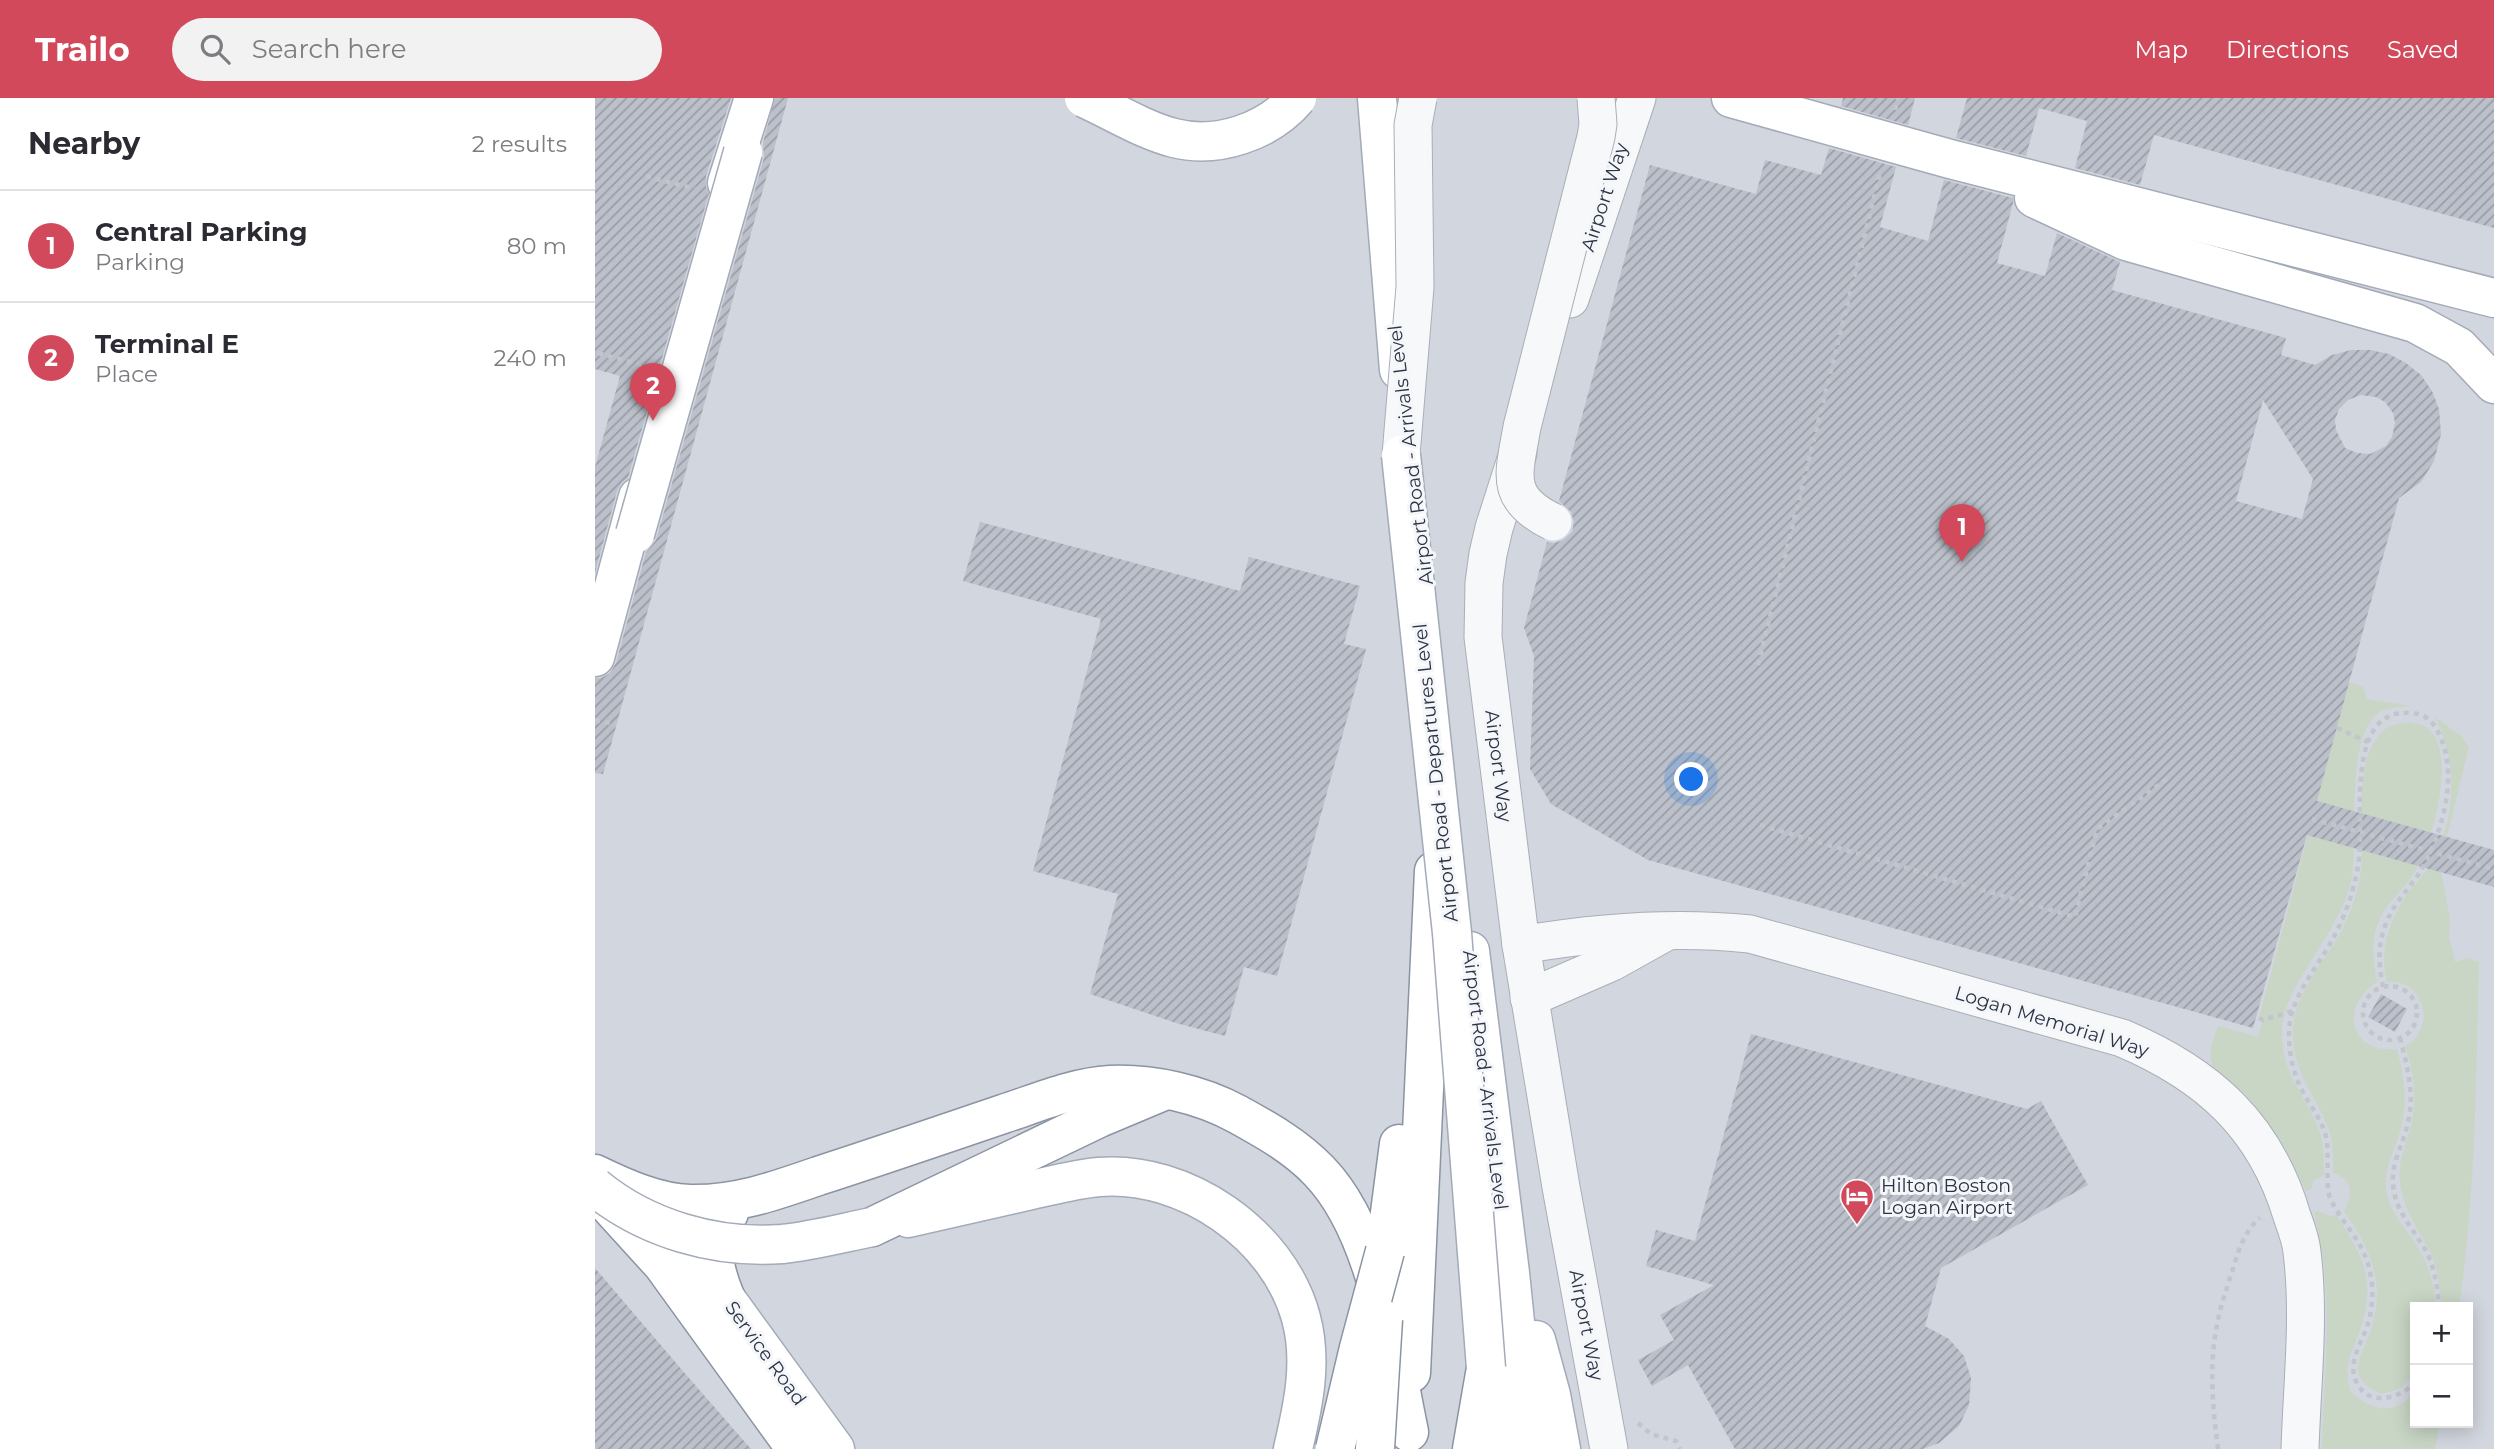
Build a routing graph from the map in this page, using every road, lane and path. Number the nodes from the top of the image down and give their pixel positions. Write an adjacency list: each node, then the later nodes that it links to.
1 (754, 98): 15 (main road)
2 (765, 98): 25 (main road, bridge)
3 (1083, 98): 4 (main road, bridge)
4 (1294, 98)
5 (1376, 98): 19 (main road, Airport Road - Arrivals Level); 21 (main road, Airport Road - Departures Level, bridge)
6 (1419, 98): 19 (main road); 21 (street, bridge)
7 (1596, 98): 22 (street, bridge)
8 (1637, 98): 37 (street, Airport Way)
9 (1731, 98): 12 (main road)
10 (1898, 98): 11 (path)
11 (1895, 111)
12 (1950, 159): 16 (main road); 20 (main road)
13 (1882, 166): 24 (path)
14 (646, 176): 15 (path)
15 (723, 197): 18 (main road)
16 (2494, 298)
17 (598, 353): 18 (path)
18 (673, 374): 23 (main road)
19 (1400, 383): 26 (main road, Airport Road - Arrivals Level)
20 (2494, 384)
21 (1401, 455): 31 (main road, Airport Road - Departures Level, bridge)
22 (1553, 522)
23 (595, 657)
24 (1758, 665)
25 (595, 680)
26 (1441, 717): 50 (main road, Airport Road - Arrivals Level); 57 (main road)
27 (595, 720): 28 (path)
28 (616, 724)
29 (2337, 728): 30 (path)
30 (2368, 742): 38 (path); 40 (path)
31 (1434, 758): 51 (main road, bridge); 54 (main road, Airport Road - Departures Level, bridge)
32 (2167, 779): 34 (path)
33 (2312, 819): 35 (path, bridge)
34 (1760, 825)
35 (2494, 869)
36 (1669, 930): 37 (street, Logan Memorial Way); 39 (street, Logan Memorial Way); 70 (street, Logan Memorial Way)
37 (1521, 945): 39 (street, Airport Way)
38 (2383, 987): 42 (path); 42 (path)
39 (1529, 998): 67 (street, Airport Way)
40 (2293, 1011): 41 (path); 55 (path)
41 (2259, 1018)
42 (2400, 1038): 53 (path)
43 (1166, 1091): 47 (main road); 49 (main road); 57 (main road)
44 (595, 1174): 47 (main road)
45 (595, 1180): 52 (main road, Service Road)
46 (595, 1189): 49 (main road, bridge); 58 (main road)
47 (745, 1200): 52 (main road)
48 (2266, 1213): 69 (path)
49 (872, 1227): 60 (main road)
50 (1505, 1230): 65 (main road, Airport Road - Arrivals Level); 66 (main road)
51 (1385, 1251): 61 (main road, bridge); 62 (main road, bridge)
52 (726, 1299): 59 (main road, Service Road)
53 (2438, 1302)
54 (1486, 1368): 63 (main road); 64 (main road, Airport Road - Departures Level)
55 (2410, 1386)
56 (1633, 1420): 68 (path)
57 (1408, 1441)
58 (796, 1449)
59 (835, 1449)
60 (1293, 1449)
61 (1335, 1449)
62 (1375, 1449)
63 (1472, 1449)
64 (1493, 1449)
65 (1528, 1449)
66 (1561, 1449)
67 (1609, 1449)
68 (1680, 1449)
69 (2218, 1449)
70 (2300, 1449)

